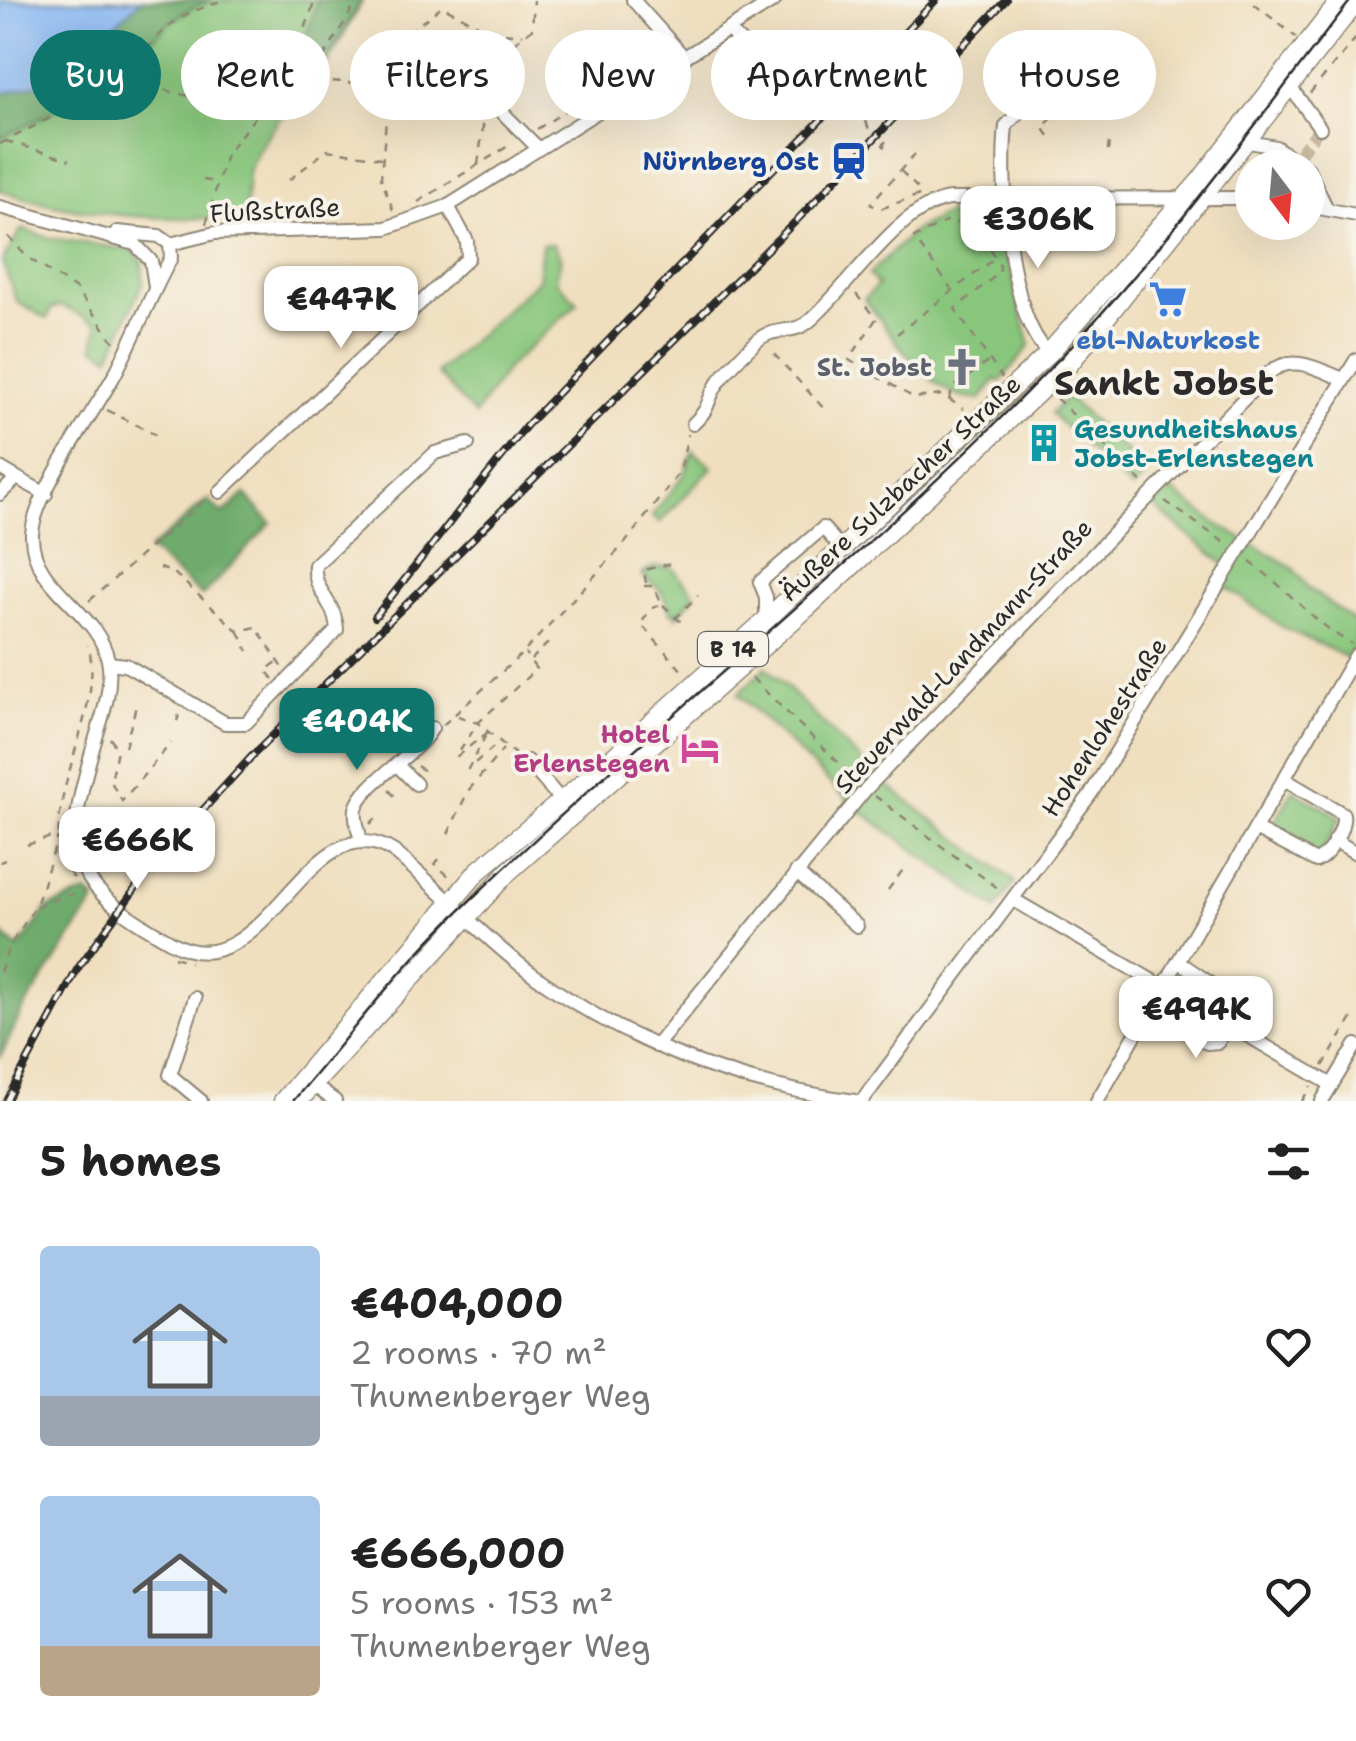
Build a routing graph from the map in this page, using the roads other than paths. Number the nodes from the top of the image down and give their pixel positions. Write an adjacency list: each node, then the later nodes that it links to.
1 (633, 0): 5 (street)
2 (775, 0): 6 (street)
3 (1341, 0): 18 (main road, Äußere Sulzbacher Straße / B 14)
4 (1356, 2): 7 (main road, Äußere Sulzbacher Straße / B 14)
5 (660, 30)
6 (728, 30)
7 (1291, 88): 12 (street); 13 (main road, Äußere Sulzbacher Straße / B 14)
8 (487, 96): 8 (street)
9 (511, 120): 14 (street)
10 (584, 120): 14 (street)
11 (1011, 120): 19 (street)
12 (1320, 128)
13 (1249, 142): 15 (street); 16 (main road, Äußere Sulzbacher Straße / B 14)
14 (538, 148): 21 (street)
15 (1283, 150)
16 (1204, 198): 17 (street); 18 (street); 33 (main road, Äußere Sulzbacher Straße / B 14)
17 (1235, 198)
18 (1184, 199): 19 (street); 28 (main road, Äußere Sulzbacher Straße / B 14)
19 (1004, 201): 28 (street); 31 (street)
20 (1325, 205): 23 (street)
21 (448, 206): 26 (street, Flußstraße); 36 (street)
22 (0, 207): 25 (street, Flußstraße)
23 (1327, 209): 24 (street)
24 (1356, 216)
25 (95, 230): 26 (street, Flußstraße); 27 (street, Flußstraße)
26 (170, 244): 27 (street)
27 (155, 288): 38 (street)
28 (1050, 353): 33 (main road, Äußere Sulzbacher Straße / B 14)
29 (1356, 360): 30 (street, Hohenlohestraße)
30 (1343, 378): 55 (street, Steuerwald-Landmann-Straße); 57 (street, Hohenlohestraße)
31 (693, 424)
32 (468, 444): 43 (street)
33 (948, 466): 39 (main road, Äußere Sulzbacher Straße / B 14)
34 (0, 468): 35 (street)
35 (17, 478): 37 (street); 38 (street)
36 (220, 492)
37 (0, 494)
38 (46, 494): 43 (street)
39 (914, 498): 40 (main road, Äußere Sulzbacher Straße / B 14); 44 (main road, Äußere Sulzbacher Straße / B 14)
40 (842, 550): 41 (main road, Äußere Sulzbacher Straße / B 14); 41 (street)
41 (766, 620): 44 (main road, Äußere Sulzbacher Straße / B 14)
42 (1356, 655): 48 (street)
43 (109, 663): 52 (street)
44 (707, 681): 50 (main road, Äußere Sulzbacher Straße / B 14); 58 (main road, Äußere Sulzbacher Straße / B 14)
45 (432, 728): 46 (street)
46 (403, 761): 49 (street); 52 (street)
47 (526, 761): 50 (street)
48 (1284, 778): 51 (street); 53 (street)
49 (416, 784)
50 (561, 800): 56 (main road, Äußere Sulzbacher Straße / B 14)
51 (1255, 829): 53 (street); 60 (street)
52 (361, 840): 56 (street)
53 (1334, 840): 54 (street)
54 (1356, 853)
55 (796, 872): 59 (street); 66 (street, Steuerwald-Landmann-Straße)
56 (444, 896): 58 (street); 67 (main road, B 14)
57 (1014, 900): 61 (street); 75 (street, Hohenlohestraße)
58 (466, 916): 66 (street); 67 (main road, B 14)
59 (857, 926)
60 (1178, 962): 61 (street); 64 (street)
61 (1163, 987): 63 (street)
62 (195, 998): 70 (street)
63 (1149, 1011): 64 (street); 76 (street)
64 (1228, 1024): 68 (street)
65 (1356, 1044): 68 (street)
66 (656, 1046): 69 (street)
67 (308, 1081): 71 (main road, B 14); 72 (main road, B 14); 73 (street)
68 (1332, 1084): 77 (street)
69 (771, 1086): 74 (street); 75 (street)
70 (201, 1101)
71 (283, 1101)
72 (298, 1101)
73 (335, 1101)
74 (768, 1101)
75 (859, 1101)
76 (1097, 1101)
77 (1322, 1101)

